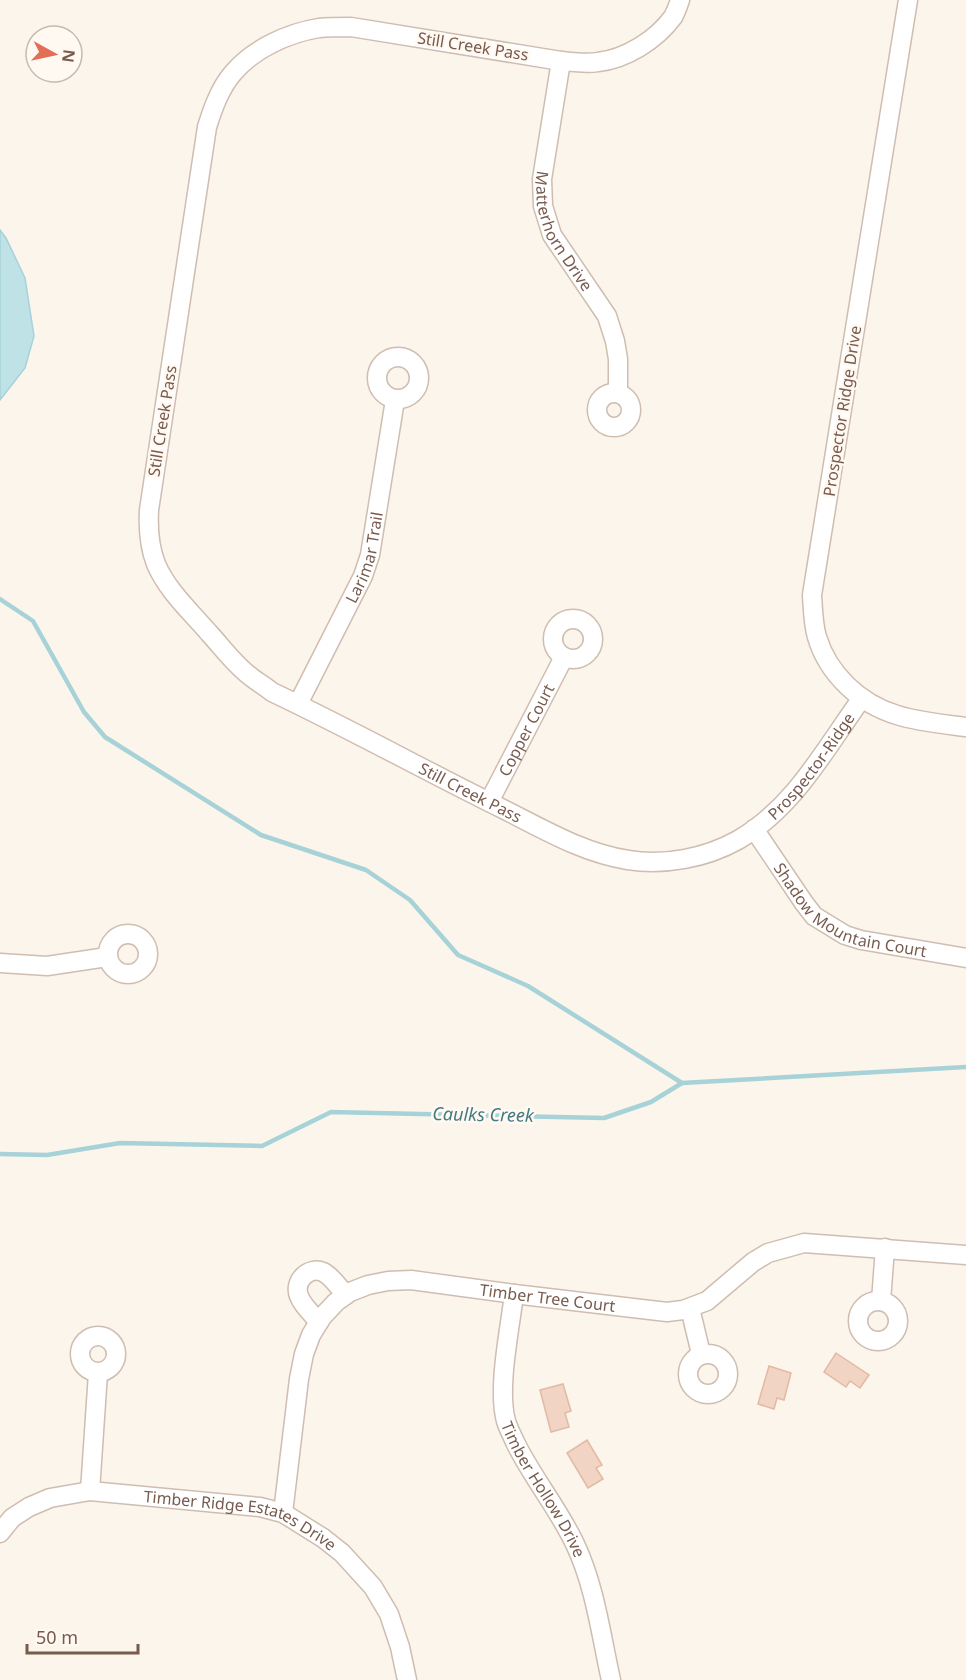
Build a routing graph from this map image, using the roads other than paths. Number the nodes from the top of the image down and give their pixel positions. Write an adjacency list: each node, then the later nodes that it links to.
1 (680, 0): 3 (street, Still Creek Pass)
2 (908, 0): 7 (street, Prospector Ridge Drive)
3 (561, 61): 4 (street, Matterhorn Drive); 8 (street, Still Creek Pass)
4 (618, 393)
5 (395, 400): 8 (street, Larimar Trail)
6 (564, 657): 10 (street, Copper Court)
7 (862, 698): 9 (street, Prospector Ridge Drive); 11 (street, Prospector-Ridge)
8 (298, 704): 10 (street, Still Creek Pass)
9 (966, 728)
10 (489, 802): 11 (street, Still Creek Pass)
11 (754, 829): 13 (street, Shadow Mountain Court)
12 (107, 957): 14 (street)
13 (966, 958)
14 (0, 963)
15 (885, 1248): 16 (street, Timber Tree Court); 19 (street); 20 (street, Timber Tree Court)
16 (966, 1255)
17 (514, 1294): 18 (street, Timber Tree Court); 20 (street, Timber Tree Court); 28 (street, Timber Hollow Drive)
18 (346, 1295): 21 (street, Timber Tree Court); 21 (street)
19 (881, 1301)
20 (690, 1308): 22 (street)
21 (319, 1322): 25 (street, Timber Tree Court)
22 (701, 1354)
23 (98, 1373): 24 (street)
24 (90, 1491): 25 (street, Timber Ridge Estates Drive); 26 (street, Timber Ridge Estates Drive)
25 (283, 1513): 27 (street, Timber Ridge Estates Drive)
26 (0, 1533)
27 (407, 1680)
28 (610, 1680)

